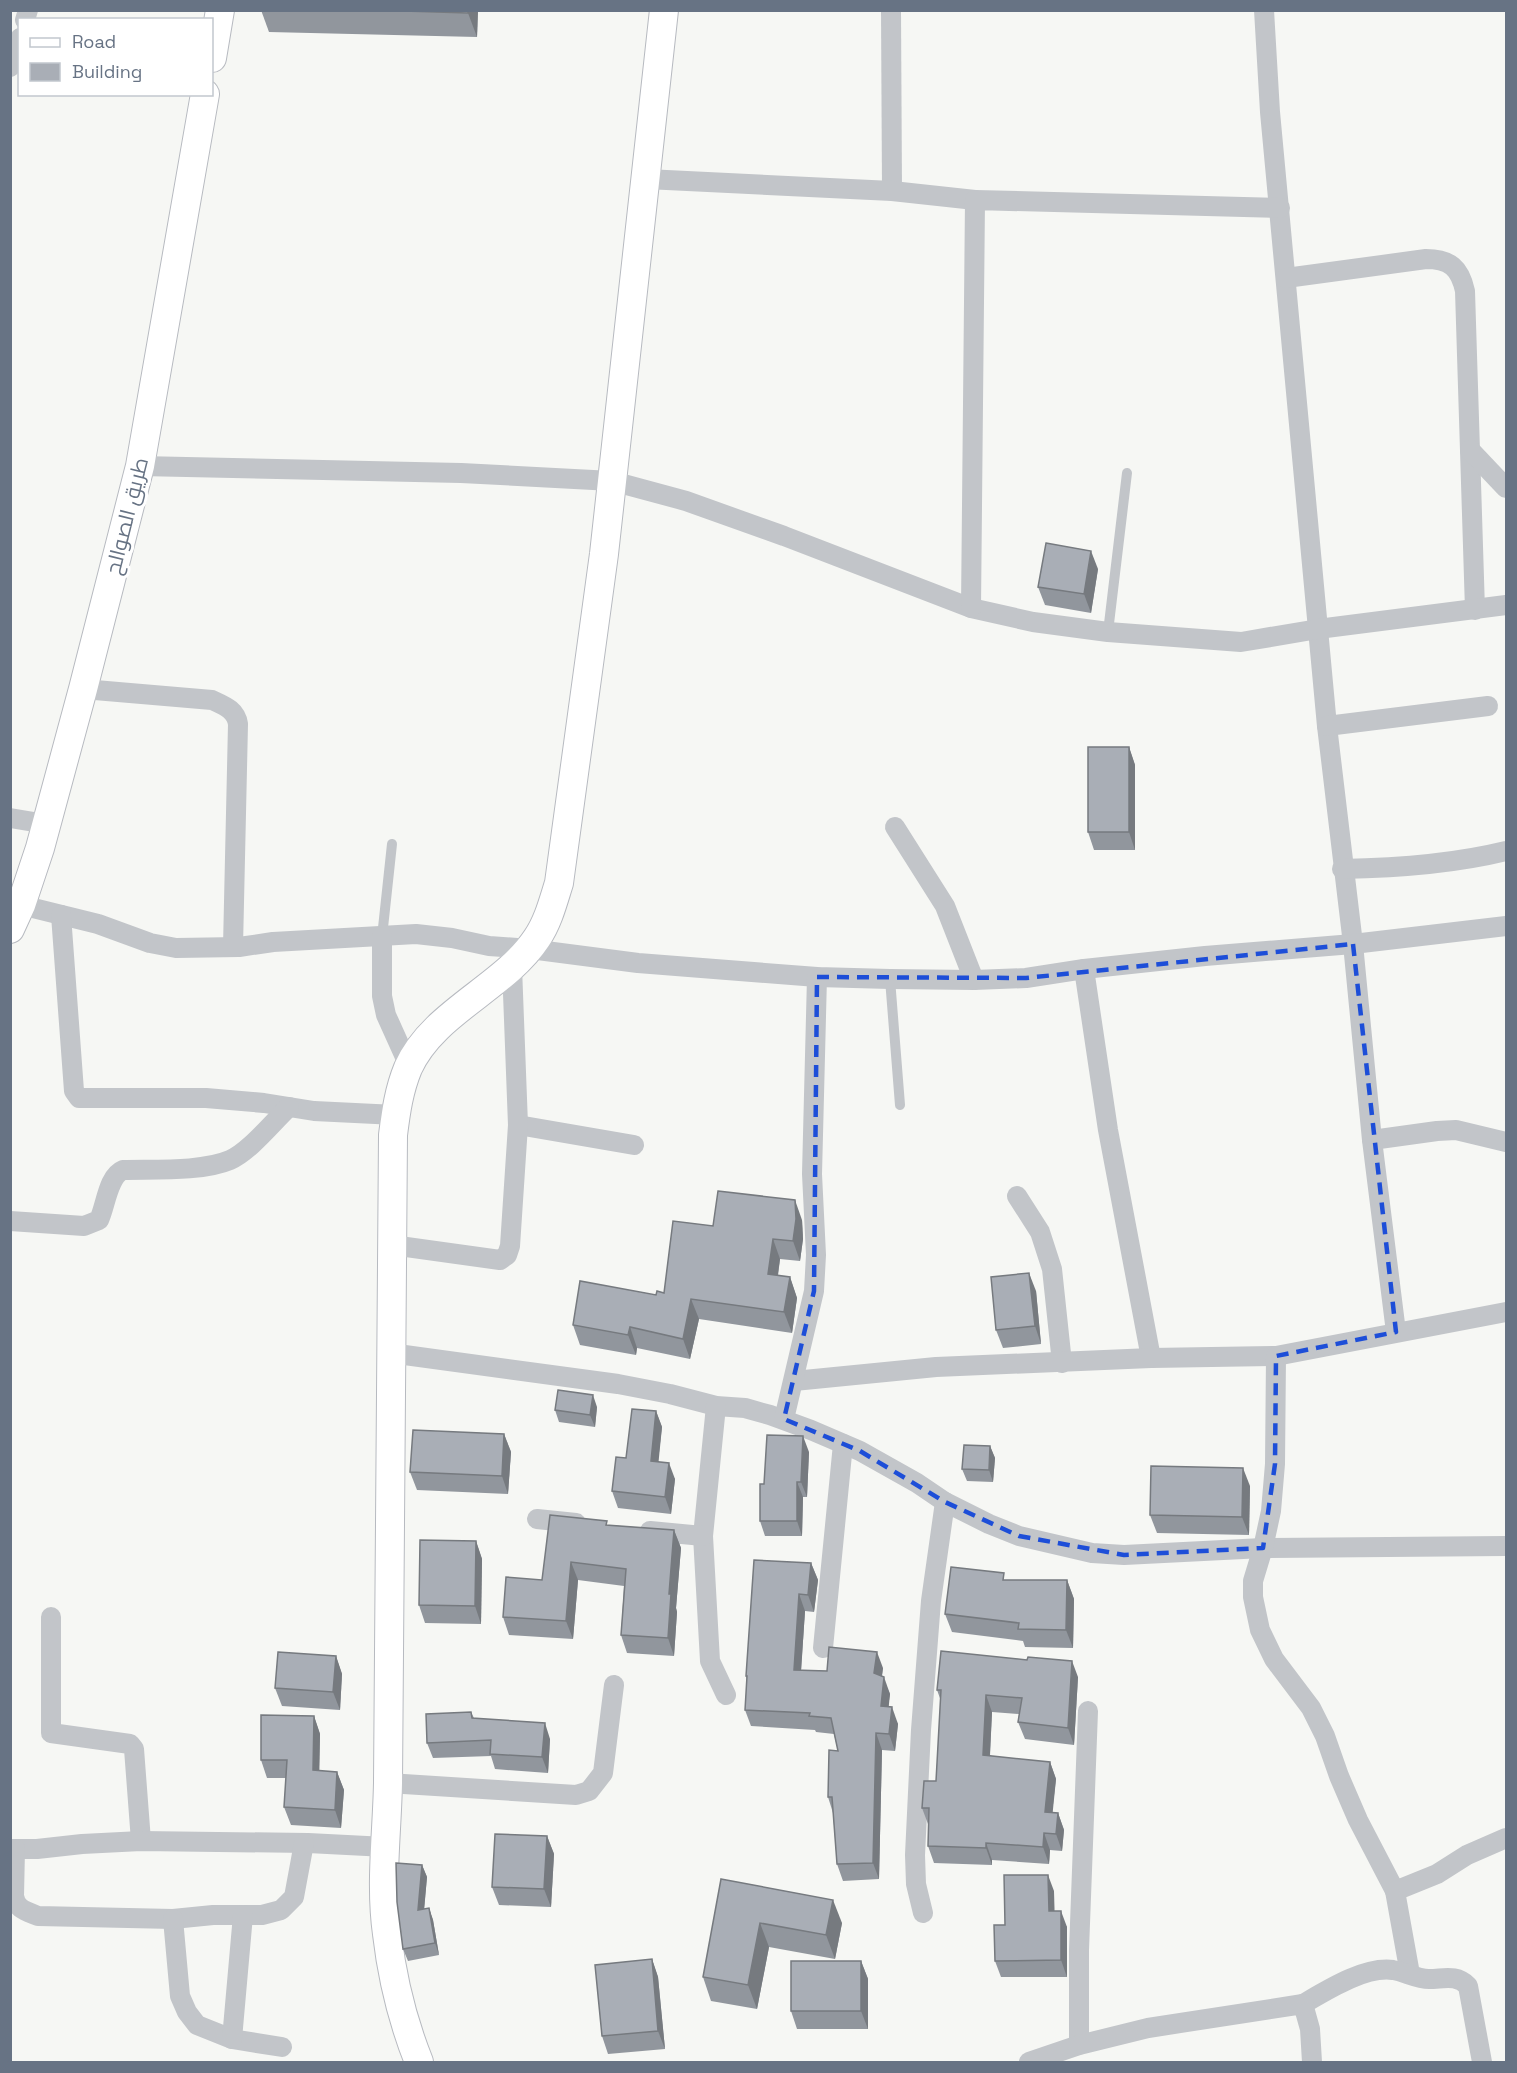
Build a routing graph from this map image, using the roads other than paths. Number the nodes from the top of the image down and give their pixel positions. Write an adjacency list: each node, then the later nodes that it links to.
1 (220, 10): 6 (street)
2 (664, 10): 9 (street)
3 (891, 10): 10 (street)
4 (1264, 10): 12 (street)
5 (18, 44): 7 (street)
6 (213, 52)
7 (10, 67)
8 (205, 96): 15 (street, طريق الصوالح)
9 (646, 179): 10 (street); 17 (street)
10 (892, 191): 11 (street)
11 (975, 200): 12 (street); 20 (street)
12 (1280, 208): 13 (street)
13 (1286, 278): 14 (street); 22 (street)
14 (1470, 450): 18 (street); 21 (street)
15 (141, 466): 17 (street); 24 (street, طريق الصوالح)
16 (1127, 473): 23 (lane)
17 (612, 482): 20 (street); 39 (street)
18 (1506, 488)
19 (1506, 605): 21 (street)
20 (970, 608): 23 (street)
21 (1475, 609): 22 (street)
22 (1318, 629): 23 (street); 26 (street)
23 (1108, 632)
24 (83, 689): 28 (street, طريق الصوالح); 38 (street)
25 (1488, 706): 26 (street)
26 (1327, 726): 32 (street)
27 (10, 818): 28 (street)
28 (46, 824): 33 (street, طريق الصوالح)
29 (895, 827): 43 (street)
30 (392, 844): 36 (lane)
31 (1506, 851): 32 (street)
32 (1342, 869): 37 (street)
33 (14, 914): 34 (street)
34 (61, 915): 38 (street); 46 (street)
35 (1506, 926): 37 (street)
36 (382, 937): 38 (street); 39 (street); 44 (street)
37 (1353, 944): 40 (street); 49 (street)
38 (233, 947)
39 (521, 958): 41 (street); 44 (street); 48 (street)
40 (1084, 969): 43 (street); 59 (street)
41 (817, 977): 42 (street); 61 (street)
42 (890, 979): 43 (street); 45 (lane)
43 (974, 980)
44 (409, 1066): 47 (street)
45 (900, 1105)
46 (289, 1107): 47 (street); 53 (street)
47 (396, 1115): 54 (street)
48 (518, 1125): 51 (street); 54 (street)
49 (1372, 1140): 50 (street); 56 (street)
50 (1506, 1142)
51 (634, 1145)
52 (1017, 1196): 60 (street)
53 (10, 1221)
54 (392, 1245): 57 (street)
55 (1506, 1312): 56 (street)
56 (1396, 1332): 58 (street)
57 (390, 1353): 62 (street); 77 (street)
58 (1276, 1356): 59 (street); 71 (street)
59 (1151, 1358): 60 (street)
60 (1062, 1363): 61 (street)
61 (794, 1381): 63 (street)
62 (716, 1406): 63 (street); 69 (street)
63 (784, 1419): 64 (street)
64 (843, 1444): 65 (street); 73 (street)
65 (945, 1502): 71 (street); 84 (street)
66 (537, 1519): 67 (street)
67 (596, 1525)
68 (632, 1529): 69 (street)
69 (703, 1536): 75 (street)
70 (1506, 1546): 71 (street)
71 (1263, 1548): 83 (street)
72 (51, 1617): 79 (street)
73 (823, 1648)
74 (614, 1685): 77 (street)
75 (726, 1695)
76 (1088, 1711): 90 (street)
77 (388, 1783): 81 (street)
78 (1506, 1838): 83 (street)
79 (141, 1841): 80 (street); 82 (street)
80 (304, 1843): 81 (street); 85 (street)
81 (386, 1847): 92 (street)
82 (13, 1849): 86 (street)
83 (1395, 1891): 87 (street)
84 (923, 1913)
85 (243, 1915): 86 (street); 89 (street)
86 (173, 1919): 89 (street)
87 (1410, 1974): 88 (street); 95 (street)
88 (1303, 2004): 90 (street); 94 (street)
89 (232, 2039): 91 (street)
90 (1079, 2045): 93 (street)
91 (282, 2047)
92 (419, 2062)
93 (1029, 2062)
94 (1312, 2062)
95 (1482, 2062)

